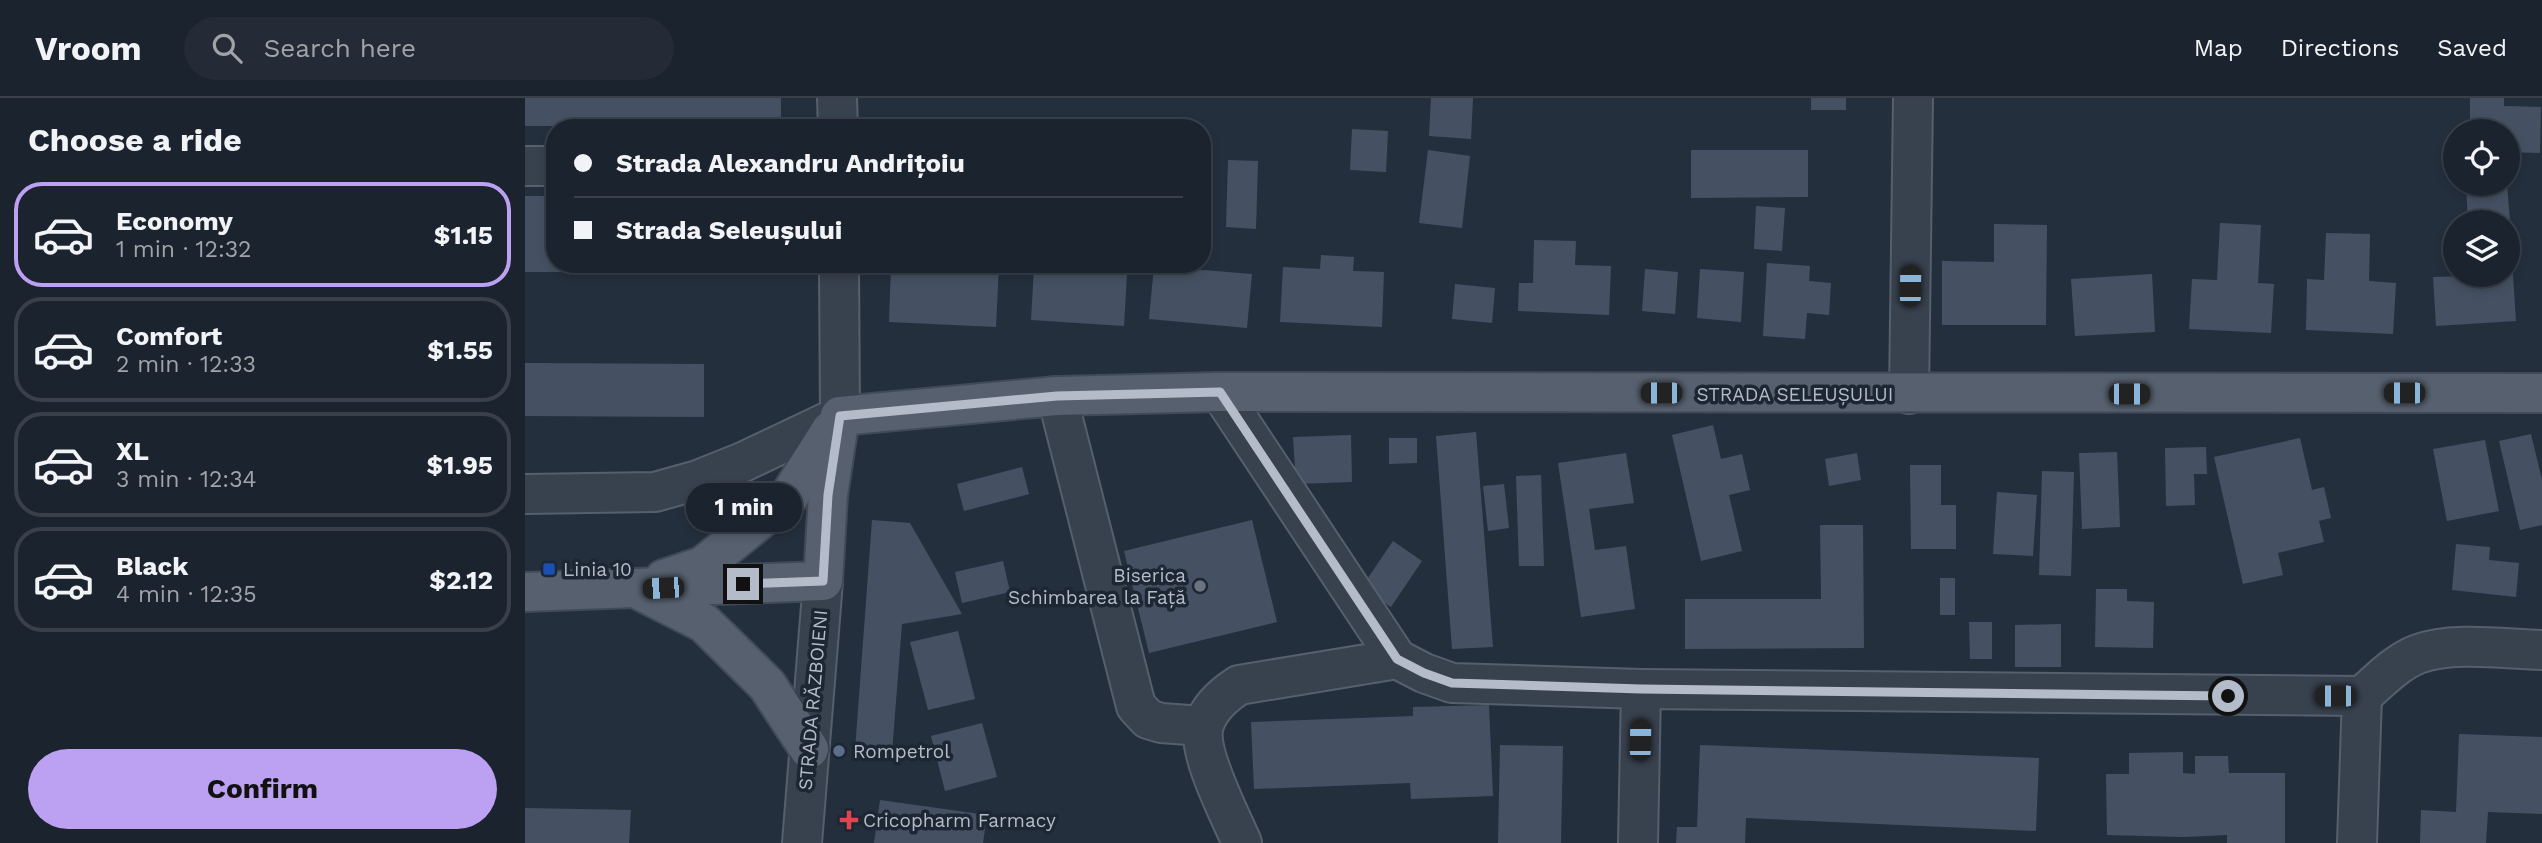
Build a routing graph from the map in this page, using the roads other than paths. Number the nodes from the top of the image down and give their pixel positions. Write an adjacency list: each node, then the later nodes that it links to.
1 (837, 98): 3 (street)
2 (1913, 98): 9 (street)
3 (838, 119)
4 (525, 166): 5 (street)
5 (546, 166)
6 (839, 273): 11 (street, STRADA RĂZBOIENI)
7 (1220, 392): 9 (main road, STRADA SELEUȘULUI); 10 (main road, STRADA SELEUȘULUI); 17 (street)
8 (2542, 393): 9 (main road, STRADA SELEUȘULUI)
9 (1909, 394)
10 (1057, 396): 11 (main road, STRADA SELEUȘULUI); 20 (street)
11 (840, 416): 12 (street); 13 (main road, STRADA RĂZBOIENI); 14 (main road)
12 (525, 494)
13 (823, 581): 14 (main road); 21 (street, STRADA RĂZBOIENI)
14 (636, 589): 15 (main road); 21 (main road)
15 (525, 592)
16 (2542, 650): 19 (street)
17 (1397, 659): 18 (street); 20 (street)
18 (1641, 689): 19 (street); 24 (street)
19 (2362, 696): 25 (street)
20 (1203, 726): 23 (street)
21 (809, 749): 22 (street, STRADA RĂZBOIENI)
22 (802, 843)
23 (1242, 843)
24 (1638, 843)
25 (2357, 843)

